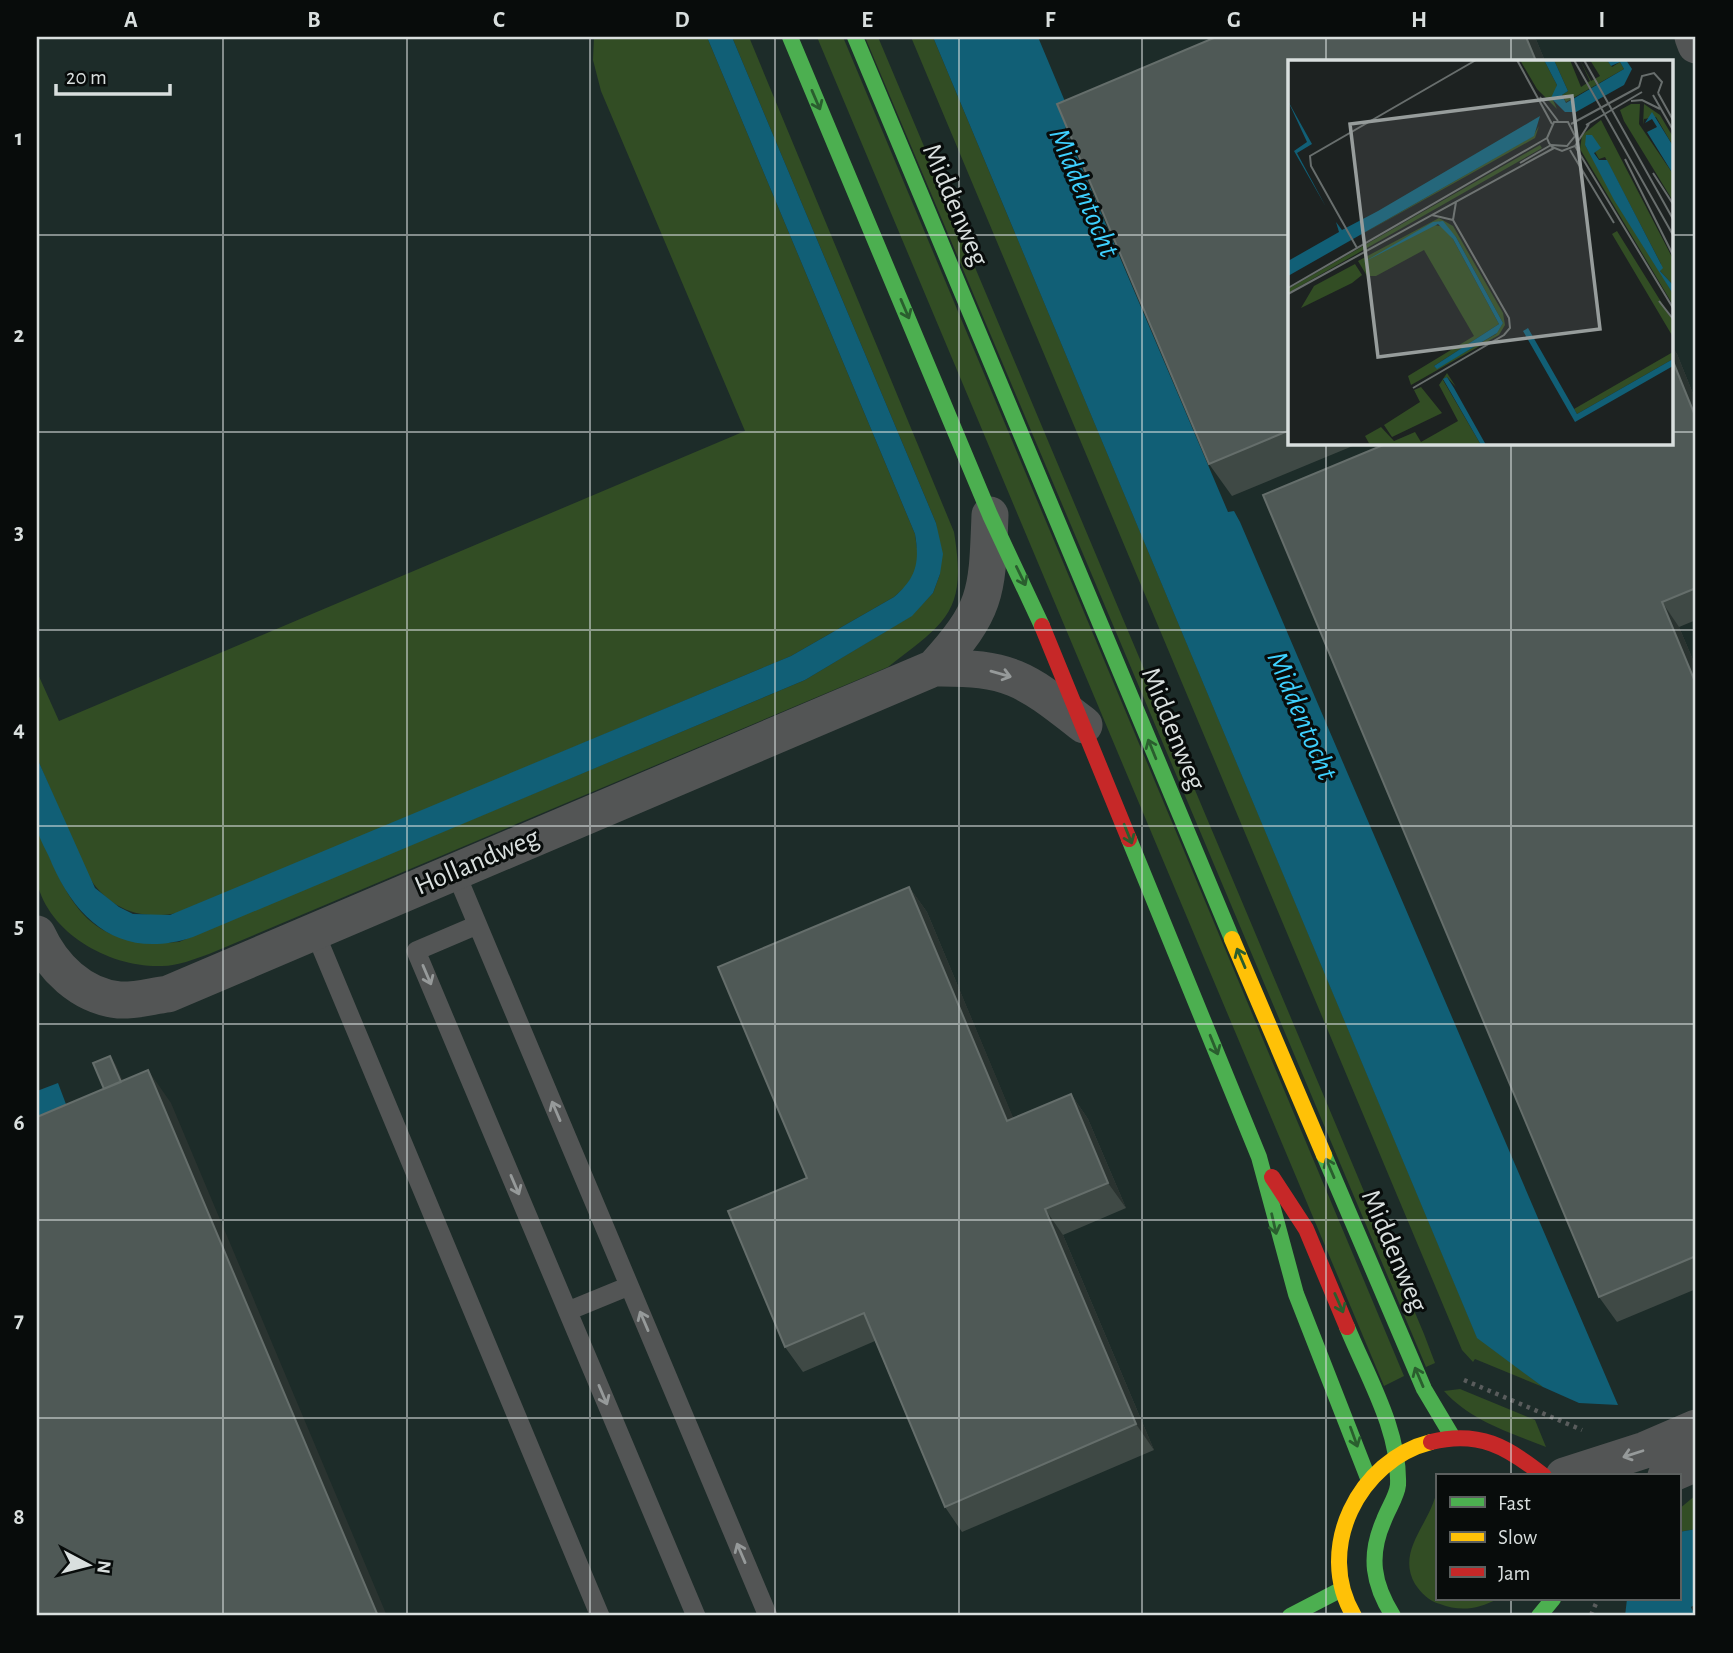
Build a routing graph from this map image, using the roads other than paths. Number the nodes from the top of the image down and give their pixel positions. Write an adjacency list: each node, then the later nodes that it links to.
1 (790, 37): 5 (street, one-way to 5)
2 (855, 37): 16 (street, Middenweg, one-way to 2)
3 (1693, 37): 4 (street)
4 (1696, 45)
5 (990, 515): 6 (street, Hollandweg); 7 (street, one-way to 7)
6 (934, 668): 7 (street, Hollandweg, one-way to 7); 8 (street, Hollandweg)
7 (1084, 726): 12 (street, one-way to 12)
8 (455, 871): 9 (lane); 10 (street, Hollandweg)
9 (477, 925): 13 (lane, one-way to 9); 14 (lane, one-way to 14)
10 (314, 930): 11 (street, Hollandweg); 25 (lane)
11 (37, 934)
12 (1259, 1157): 17 (street, one-way to 17); 22 (street, one-way to 22)
13 (629, 1286): 14 (lane); 27 (lane, one-way to 13)
14 (568, 1311): 26 (lane, one-way to 26)
15 (1696, 1428): 20 (street, one-way to 20)
16 (1452, 1436): 17 (street); 19 (street)
17 (1397, 1457): 22 (street); 30 (street)
18 (1696, 1463): 21 (street)
19 (1542, 1474)
20 (1570, 1474)
21 (1671, 1474)
22 (1368, 1478): 23 (street)
23 (1342, 1589): 28 (street); 29 (street)
24 (1552, 1600): 31 (street)
25 (600, 1616)
26 (696, 1616)
27 (768, 1616)
28 (1290, 1616)
29 (1354, 1616)
30 (1393, 1616)
31 (1539, 1616)

